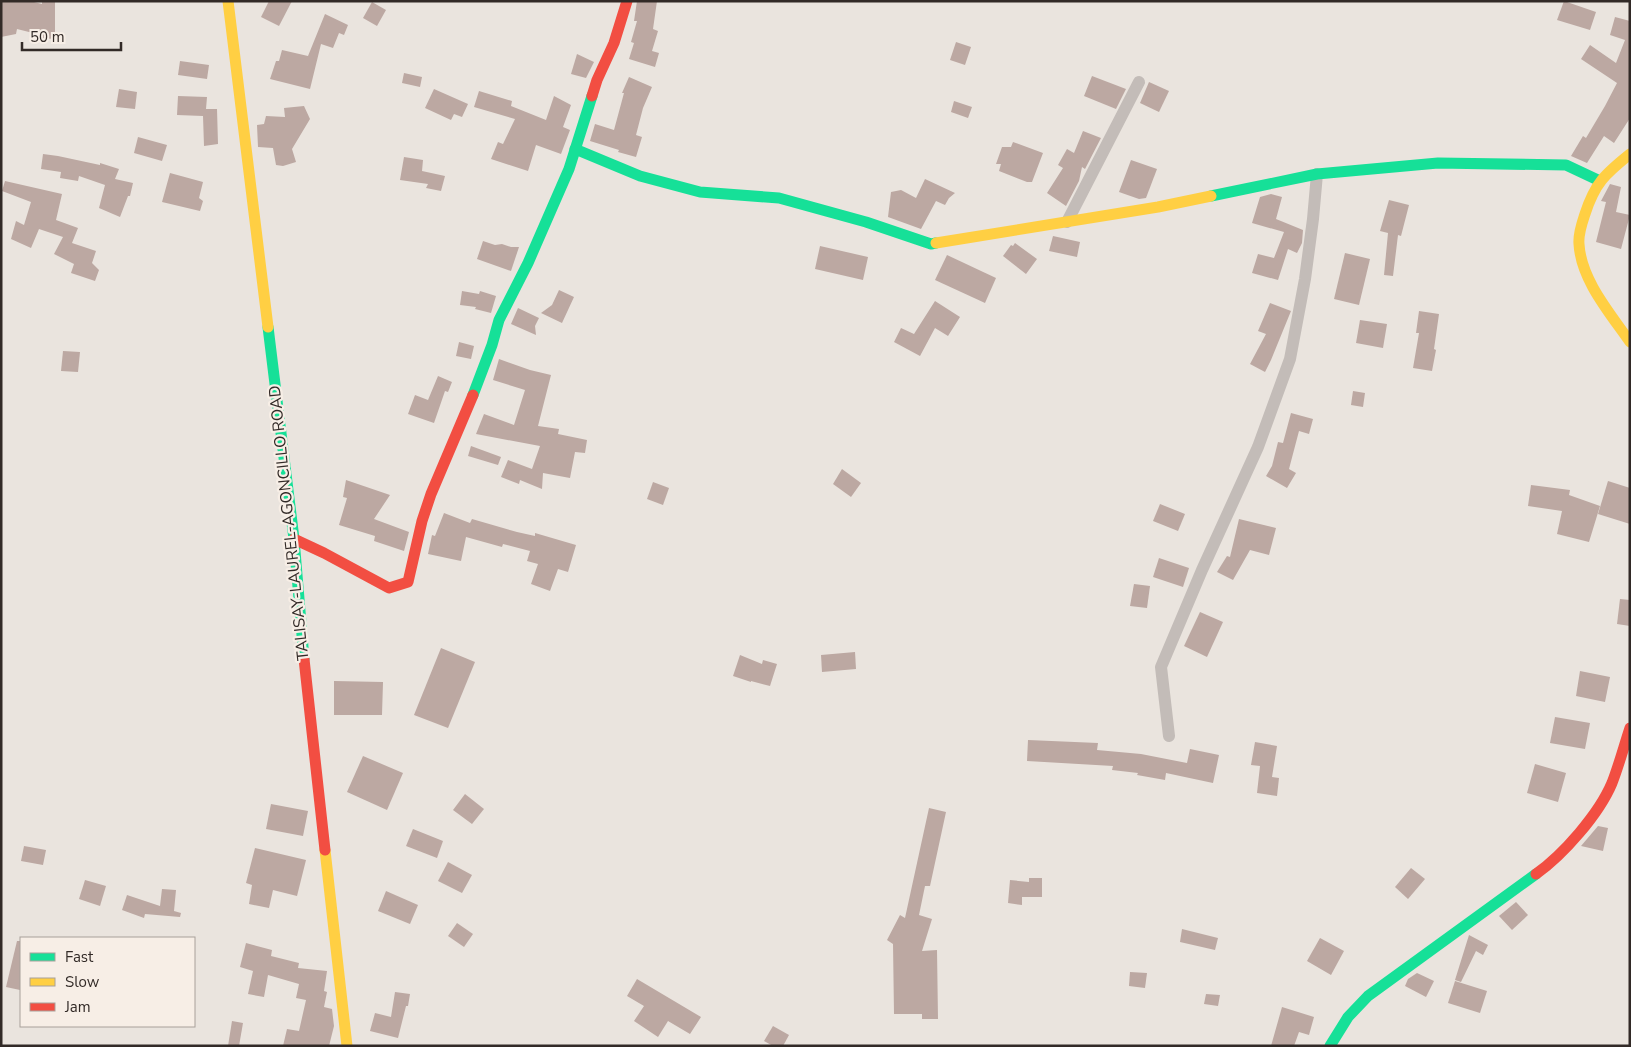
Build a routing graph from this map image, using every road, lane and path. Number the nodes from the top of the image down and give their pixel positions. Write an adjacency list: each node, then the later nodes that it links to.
1 (228, 1): 10 (street, TALISAY-LAUREL-AGONCILLO ROAD)
2 (627, 1): 4 (street)
3 (1139, 82): 8 (street)
4 (575, 149): 8 (street); 10 (street)
5 (1630, 154): 7 (street)
6 (1316, 174): 7 (street); 8 (street); 12 (street)
7 (1600, 181): 9 (street)
8 (1068, 222)
9 (1630, 342)
10 (294, 539): 13 (street, TALISAY-LAUREL-AGONCILLO ROAD)
11 (1630, 728): 14 (street)
12 (1169, 736)
13 (348, 1046)
14 (1330, 1046)

